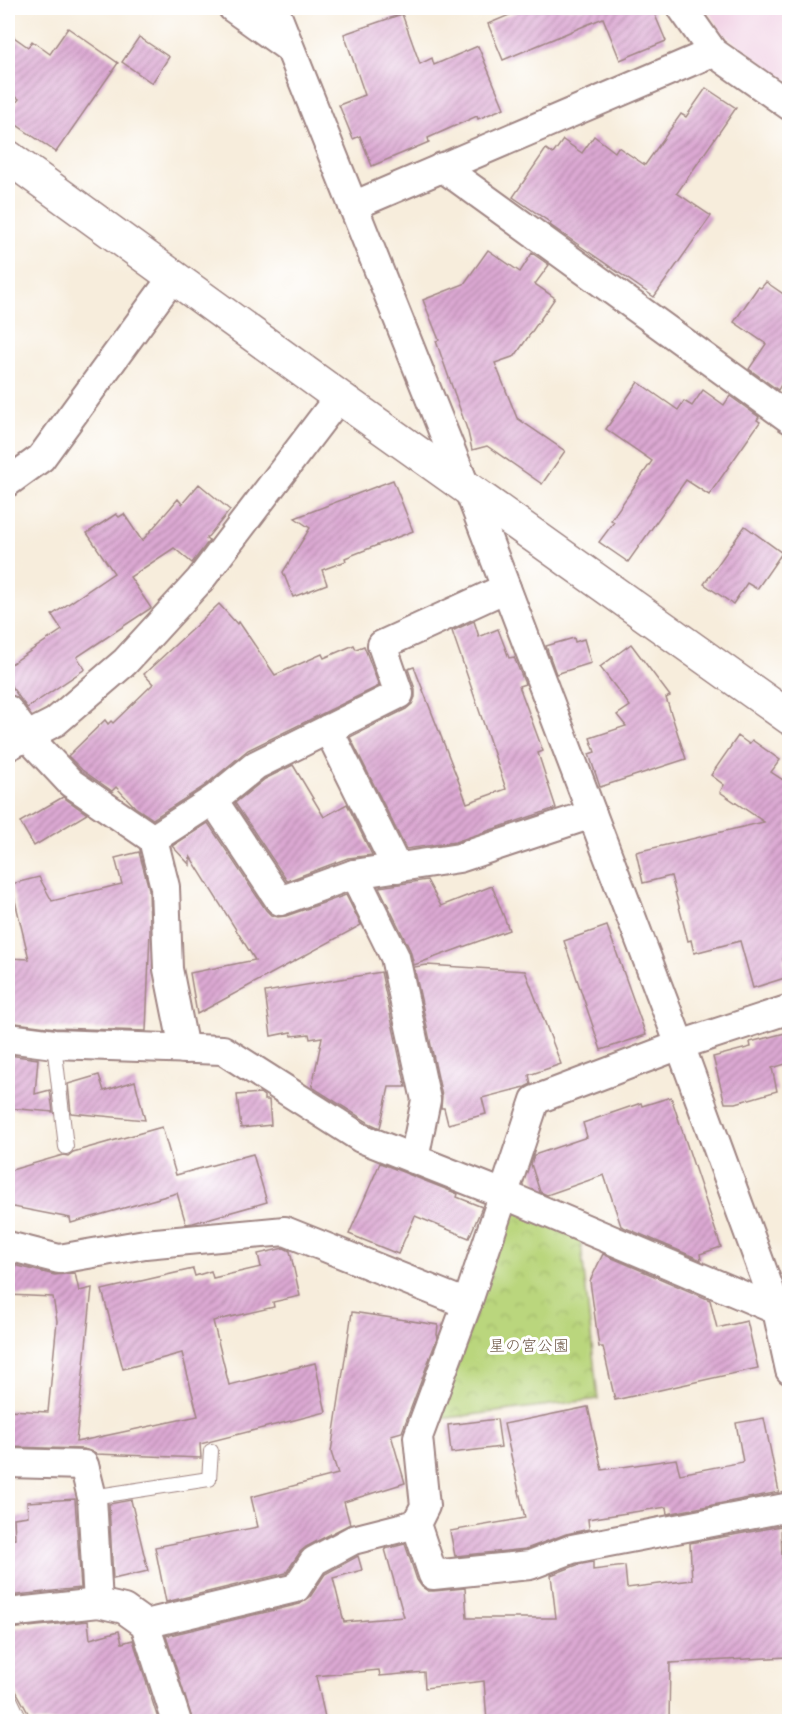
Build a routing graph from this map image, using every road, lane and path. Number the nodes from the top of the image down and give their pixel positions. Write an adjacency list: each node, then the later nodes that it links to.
1 (233, 8): 4 (street)
2 (274, 8): 4 (street)
3 (682, 8): 5 (street)
4 (290, 48): 9 (street)
5 (713, 52): 6 (street); 8 (street)
6 (789, 106)
7 (8, 157): 10 (street)
8 (442, 167): 9 (street); 12 (street)
9 (353, 206): 14 (street)
10 (173, 277): 11 (street); 13 (street)
11 (339, 397): 14 (street); 19 (street)
12 (789, 419)
13 (8, 482)
14 (467, 487): 15 (street); 17 (street)
15 (506, 588): 18 (street); 21 (street)
16 (8, 710): 19 (street)
17 (789, 718)
18 (328, 729): 20 (street); 23 (street)
19 (17, 741): 22 (street)
20 (213, 800): 22 (street); 24 (street)
21 (592, 814): 23 (street); 28 (street)
22 (153, 839): 29 (street)
23 (397, 868): 24 (street)
24 (354, 874): 31 (street)
25 (789, 1009): 28 (street)
26 (8, 1038): 27 (street)
27 (54, 1044): 29 (street); 30 (lane)
28 (680, 1045): 32 (street); 35 (street)
29 (184, 1049): 31 (street)
30 (66, 1147)
31 (414, 1159): 32 (street)
32 (503, 1194): 34 (street); 35 (street)
33 (8, 1246): 34 (street)
34 (467, 1304): 41 (street)
35 (782, 1322): 36 (street)
36 (789, 1370)
37 (211, 1452): 39 (lane)
38 (8, 1463): 39 (street)
39 (92, 1497): 42 (street)
40 (789, 1507): 41 (street)
41 (416, 1524): 44 (street)
42 (98, 1603): 43 (street); 44 (street)
43 (8, 1613)
44 (145, 1624): 47 (street)
45 (8, 1695): 46 (lane)
46 (21, 1722)
47 (177, 1722)

